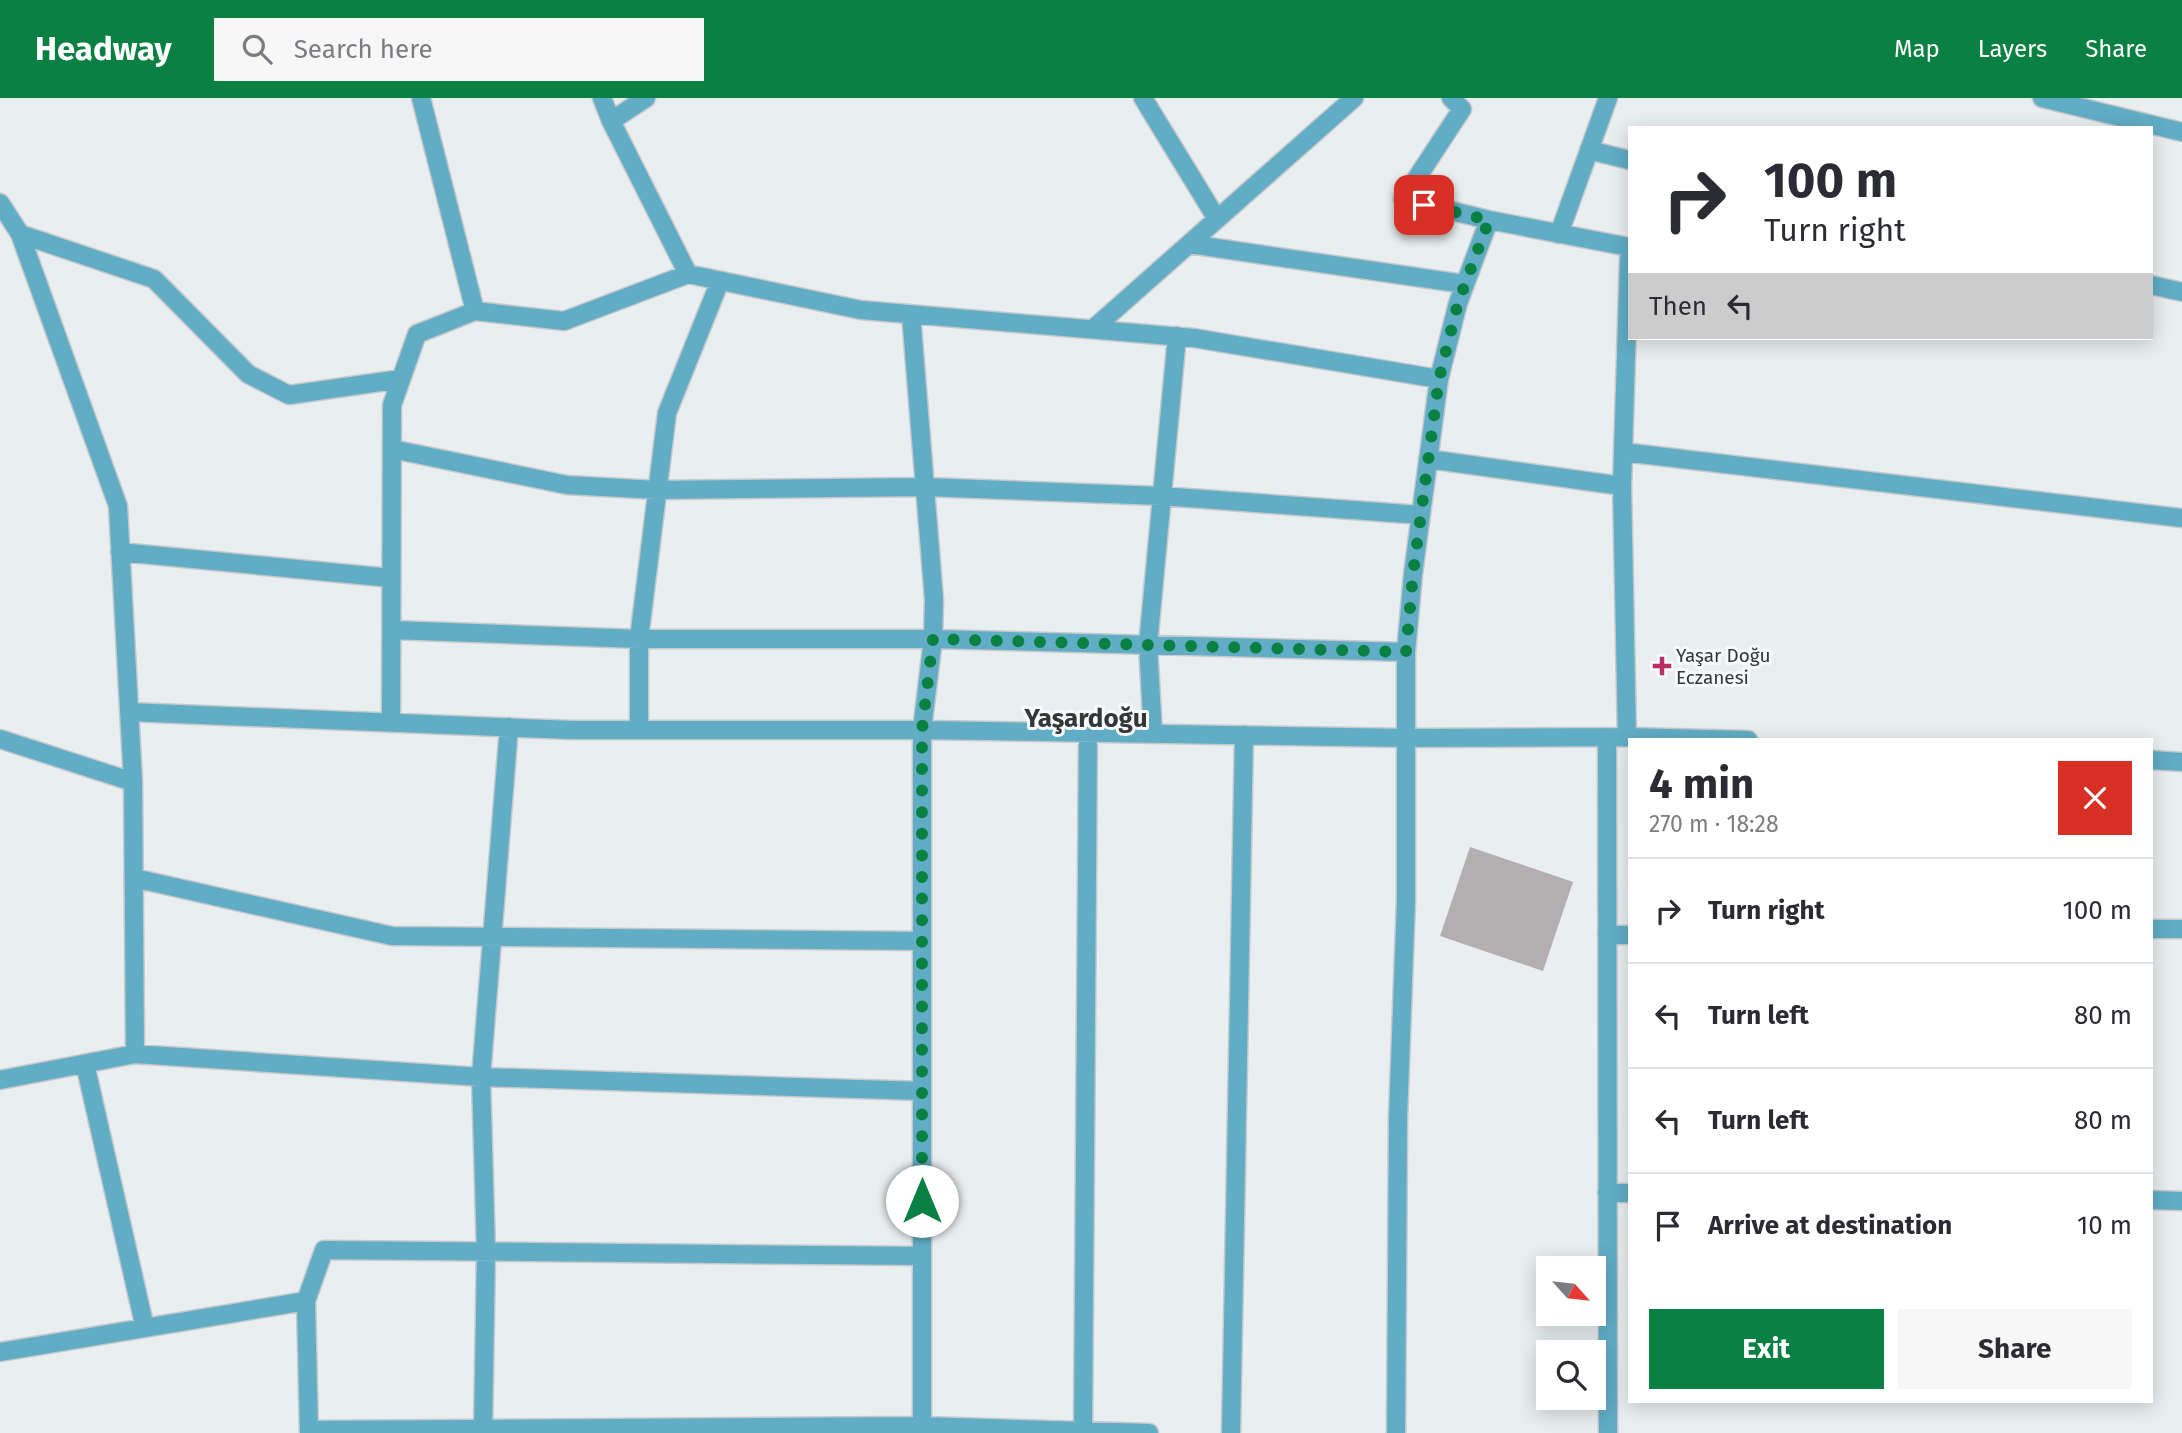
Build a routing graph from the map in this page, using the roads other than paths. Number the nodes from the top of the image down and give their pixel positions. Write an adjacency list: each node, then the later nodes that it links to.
1 (421, 98): 26 (street)
2 (602, 98): 9 (street)
3 (646, 98): 9 (street)
4 (1143, 98): 14 (street)
5 (1354, 98): 14 (street)
6 (1451, 98): 15 (street)
7 (1608, 98): 11 (street)
8 (2042, 98): 10 (street)
9 (611, 121): 20 (street)
10 (2182, 132)
11 (1589, 150): 12 (street); 17 (street)
12 (1628, 160)
13 (0, 203): 16 (street)
14 (1217, 219): 18 (street)
15 (1489, 220): 17 (street); 22 (street)
16 (20, 234): 30 (street); 41 (street)
17 (1559, 234): 19 (street)
18 (1189, 244): 22 (street); 28 (street)
19 (1628, 247)
20 (688, 274): 21 (street); 26 (street)
21 (720, 281): 27 (street); 37 (street)
22 (1464, 284): 31 (street)
23 (2153, 285): 25 (street)
24 (1628, 291): 33 (street)
25 (2182, 292)
26 (475, 311): 30 (street)
27 (911, 314): 28 (street); 36 (street)
28 (1093, 329): 29 (street)
29 (1177, 336): 31 (street); 38 (street)
30 (401, 379): 32 (street)
31 (1439, 379): 34 (street)
32 (392, 449): 37 (street); 42 (street)
33 (1623, 452): 35 (street); 40 (street)
34 (1428, 459): 35 (street); 39 (street)
35 (1622, 486): 57 (street)
36 (925, 487): 37 (street); 38 (street); 45 (street)
37 (657, 490): 44 (street)
38 (1161, 496): 39 (street); 46 (street)
39 (1421, 515): 47 (street)
40 (2182, 518)
41 (120, 552): 42 (street); 48 (street)
42 (391, 578): 43 (street)
43 (392, 630): 44 (street); 49 (street)
44 (639, 639): 45 (street); 51 (street)
45 (933, 639): 46 (street); 52 (street)
46 (1148, 645): 47 (street); 54 (street)
47 (1406, 652): 58 (street)
48 (129, 712): 49 (street); 63 (street)
49 (391, 723): 50 (street)
50 (509, 727): 51 (street); 69 (street)
51 (639, 730): 52 (street)
52 (922, 730): 53 (street); 70 (street)
53 (1088, 732): 54 (street); 88 (street)
54 (1153, 734): 55 (street)
55 (1244, 735): 58 (street); 90 (street)
56 (1607, 737): 57 (street); 58 (street); 68 (street)
57 (1627, 737): 59 (street)
58 (1406, 738): 91 (street)
59 (1667, 738)
60 (0, 739): 63 (street)
61 (2153, 760): 62 (street)
62 (2182, 762)
63 (133, 782): 64 (street)
64 (134, 878): 69 (street); 71 (street)
65 (2153, 929): 66 (street)
66 (2182, 929)
67 (1628, 934): 68 (street)
68 (1607, 935): 76 (street)
69 (492, 936): 70 (street); 73 (street)
70 (922, 941): 75 (street)
71 (135, 1054): 72 (street); 73 (street)
72 (85, 1064): 74 (street); 83 (street)
73 (481, 1077): 75 (street); 80 (street)
74 (0, 1080)
75 (922, 1091): 81 (street)
76 (1607, 1193): 77 (street); 92 (street)
77 (1628, 1194)
78 (2153, 1200): 79 (street)
79 (2182, 1201)
80 (486, 1252): 81 (street); 82 (street); 86 (street)
81 (922, 1256): 85 (street)
82 (306, 1301): 83 (street); 87 (street)
83 (145, 1328): 84 (street)
84 (0, 1352)
85 (922, 1430): 86 (street); 88 (street)
86 (483, 1431): 87 (street)
87 (309, 1432)
88 (1083, 1432): 89 (street)
89 (1149, 1433)
90 (1231, 1433)
91 (1396, 1433)
92 (1608, 1433)

